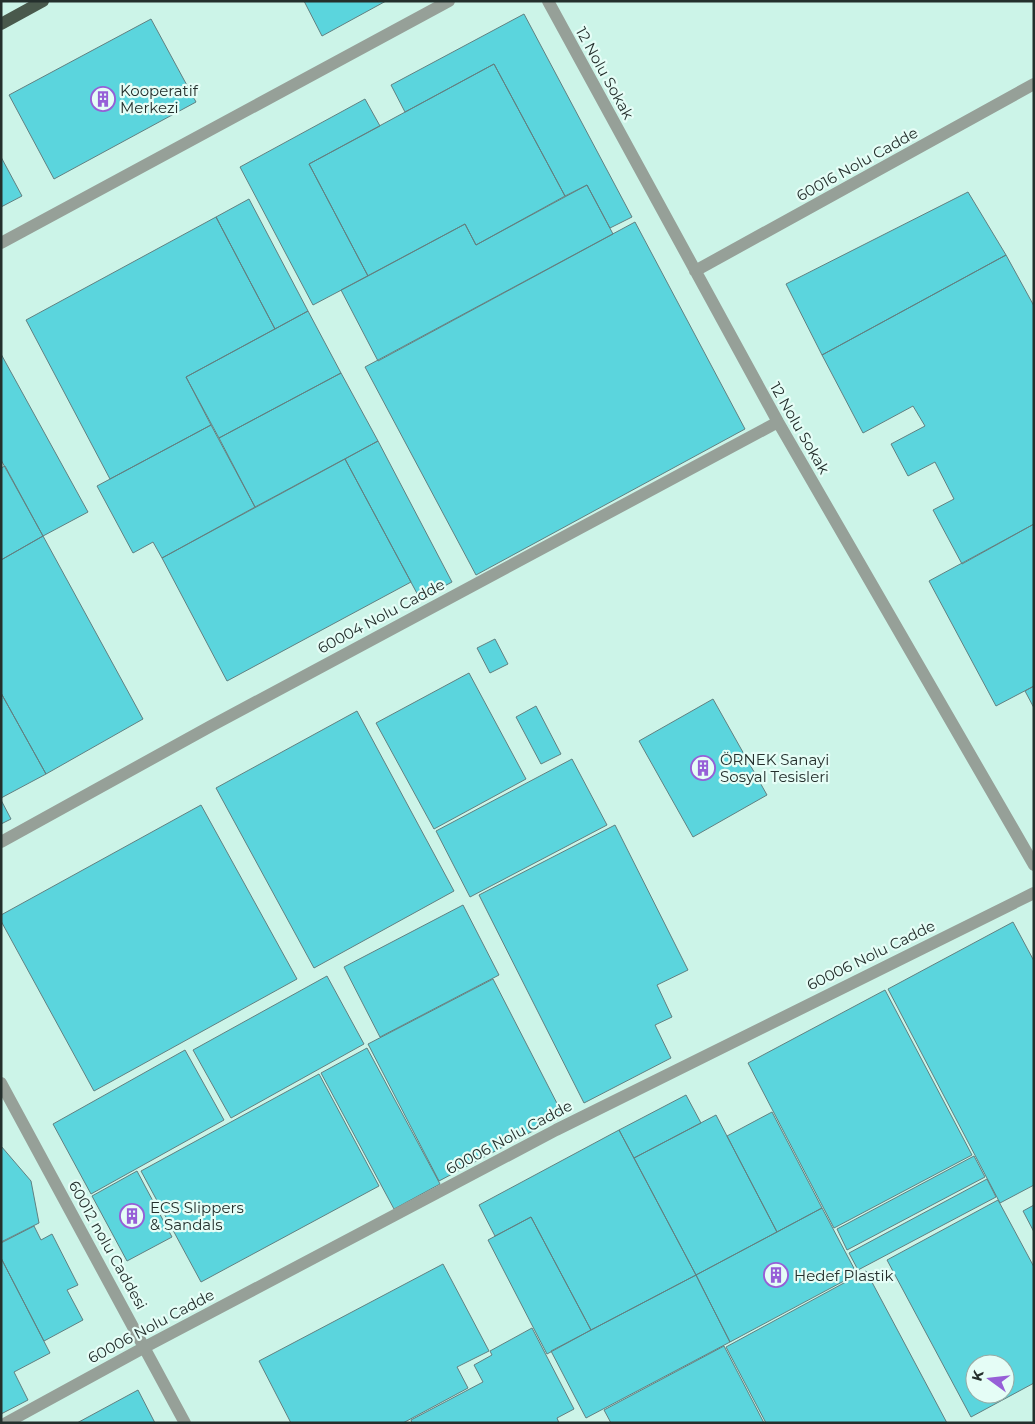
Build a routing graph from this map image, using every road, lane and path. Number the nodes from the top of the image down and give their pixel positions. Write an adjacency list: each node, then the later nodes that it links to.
1 (43, 1): 4 (main road)
2 (449, 1): 6 (street)
3 (548, 1): 7 (street, 12 Nolu Sokak)
4 (1, 24)
5 (1034, 84): 7 (street, 60016 Nolu Cadde)
6 (1, 243)
7 (696, 271): 8 (street, 12 Nolu Sokak)
8 (778, 422): 9 (street, 60004 Nolu Cadde); 10 (street, 12 Nolu Sokak)
9 (1, 842)
10 (1034, 865)
11 (1034, 892): 13 (street, 60006 Nolu Cadde)
12 (1, 1083): 13 (street, 60012 nolu Caddesi)
13 (145, 1347): 14 (street, 60006 Nolu Cadde); 15 (street, 60012 nolu Caddesi)
14 (6, 1423)
15 (185, 1423)

